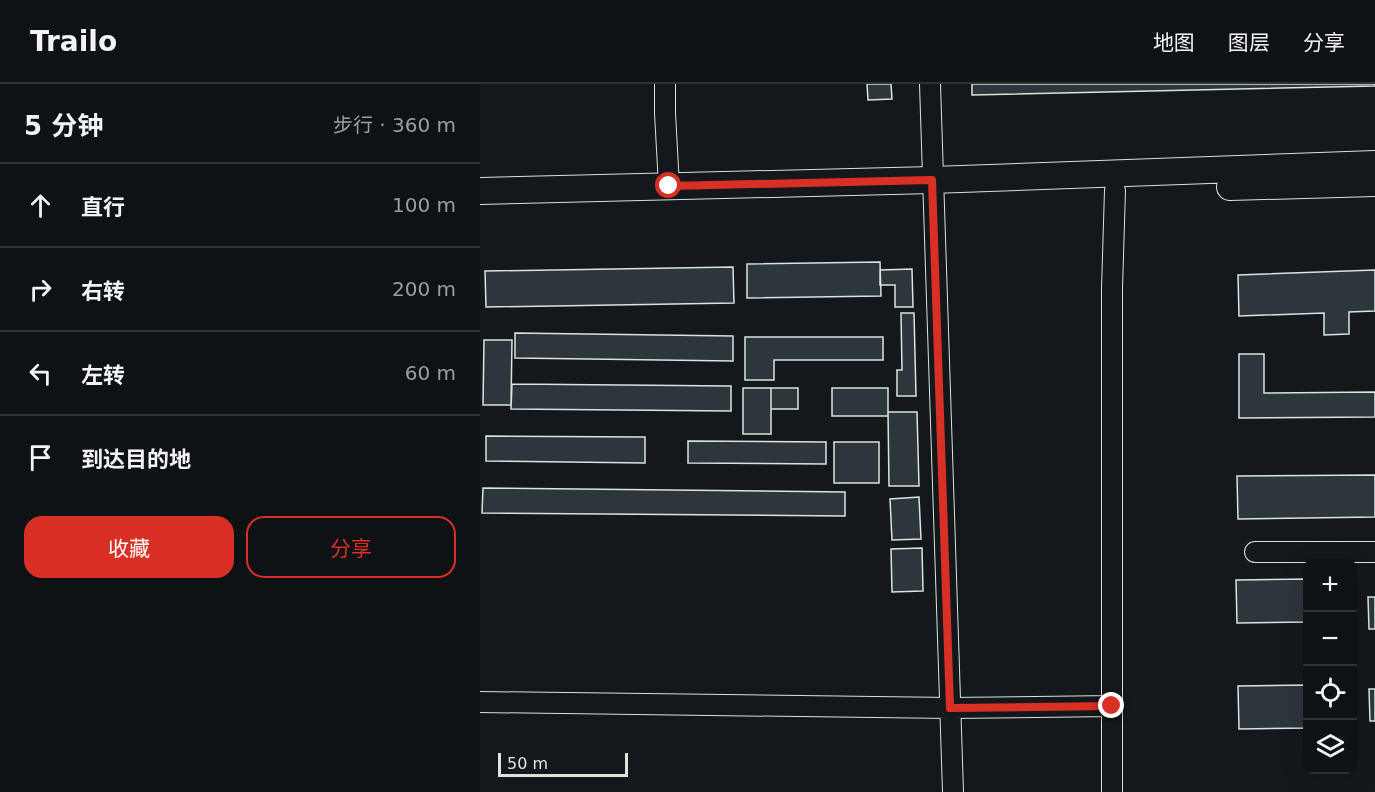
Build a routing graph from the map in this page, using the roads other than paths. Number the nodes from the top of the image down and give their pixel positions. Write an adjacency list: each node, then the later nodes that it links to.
1 (665, 84): 5 (street)
2 (930, 84): 6 (street)
3 (1375, 164): 6 (main road)
4 (1375, 183): 7 (main road)
5 (669, 186): 6 (main road); 8 (main road)
6 (932, 187): 7 (main road); 9 (main road); 14 (street)
7 (1115, 190): 13 (street)
8 (480, 191)
9 (480, 207)
10 (1255, 552): 11 (street)
11 (1375, 552)
12 (480, 702): 14 (street)
13 (1112, 706): 14 (street); 16 (street)
14 (950, 708): 15 (street)
15 (953, 792)
16 (1112, 792)

